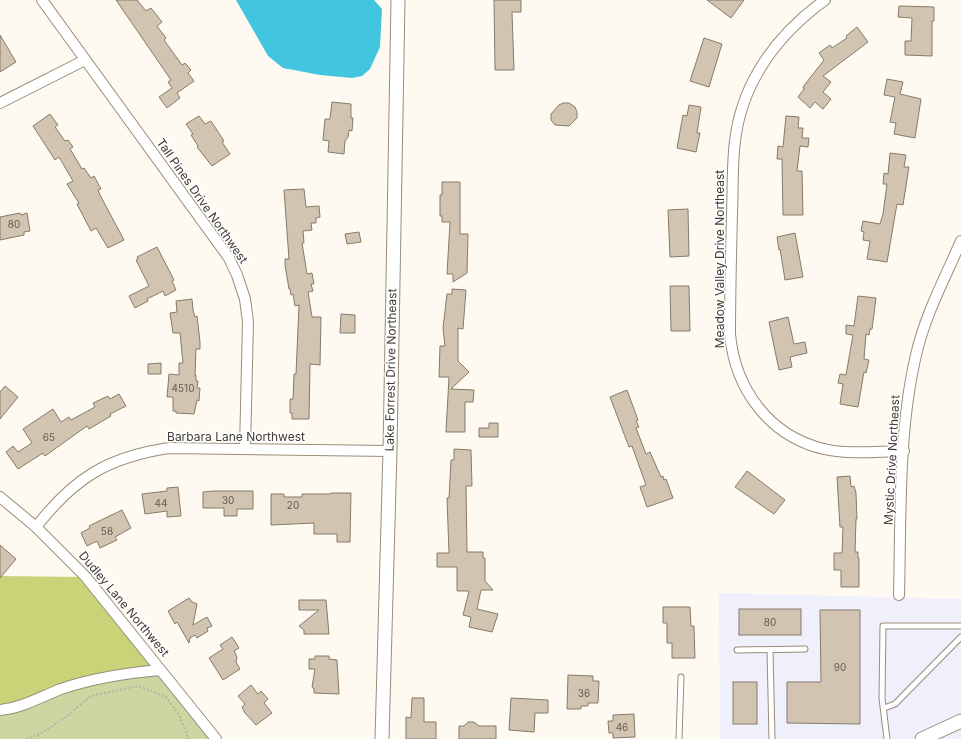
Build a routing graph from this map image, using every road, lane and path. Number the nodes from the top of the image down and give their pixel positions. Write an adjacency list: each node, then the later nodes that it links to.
1 (42, 0): 4 (street, Tall Pines Drive Northwest)
2 (398, 0): 9 (street, Lake Forrest Drive Northeast)
3 (825, 0): 8 (street, Meadow Valley Drive Northeast)
4 (85, 60): 5 (street); 7 (street, Tall Pines Drive Northwest)
5 (0, 103)
6 (961, 241): 8 (street, Mystic Drive Northeast)
7 (244, 449): 9 (street, Barbara Lane Northwest); 11 (street, Barbara Lane Northwest)
8 (904, 451): 12 (street, Mystic Drive Northeast)
9 (390, 452): 26 (street, Lake Forrest Drive Northeast)
10 (0, 497): 11 (street, Dudley Lane Northwest)
11 (36, 526): 18 (street, Dudley Lane Northwest)
12 (898, 594)
13 (961, 626): 20 (lane)
14 (961, 637): 20 (lane)
15 (737, 650): 16 (lane)
16 (770, 650): 17 (lane); 28 (lane)
17 (805, 650)
18 (160, 670): 21 (street); 25 (street, Dudley Lane Northwest)
19 (681, 677): 27 (lane)
20 (884, 708): 29 (lane)
21 (0, 710)
22 (961, 721): 30 (street)
23 (26, 739): 24 (path)
24 (189, 739)
25 (216, 739)
26 (382, 739)
27 (679, 739)
28 (772, 739)
29 (887, 739)
30 (922, 739)

